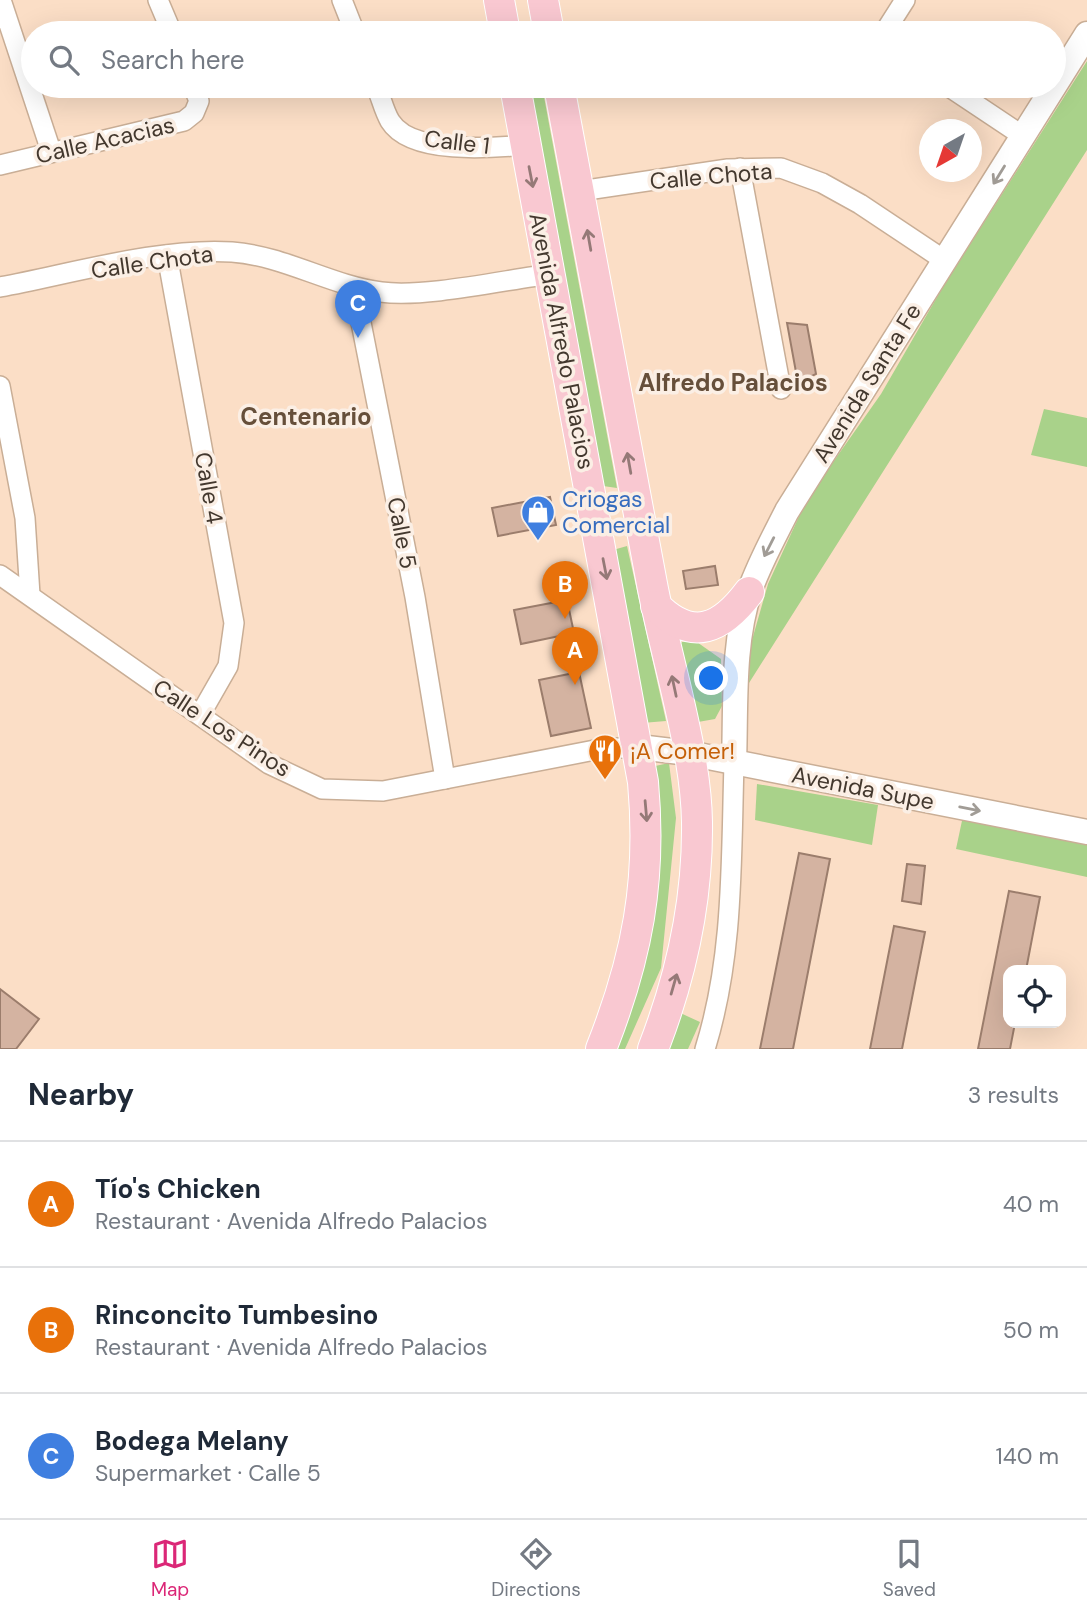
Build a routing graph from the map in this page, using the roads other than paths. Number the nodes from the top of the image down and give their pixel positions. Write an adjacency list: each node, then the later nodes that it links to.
1 (1, 0): 13 (street)
2 (158, 0): 7 (street)
3 (342, 0): 8 (street)
4 (499, 0): 9 (main road)
5 (543, 0): 10 (main road)
6 (905, 0): 11 (street)
7 (167, 21)
8 (350, 21)
9 (503, 21)
10 (547, 21)
11 (892, 21)
12 (1087, 34): 14 (street, Avenida Santa Fe)
13 (6, 38): 15 (street)
14 (1066, 67)
15 (21, 76)
16 (30, 98): 25 (street)
17 (196, 98): 25 (street, Calle Acacias)
18 (381, 98): 24 (street, Calle 1)
19 (516, 98): 24 (main road, Avenida Alfredo Palacios)
20 (561, 98): 28 (main road, Avenida Alfredo Palacios)
21 (966, 98): 23 (street)
22 (1047, 98): 23 (street, Avenida Santa Fe)
23 (1023, 136): 30 (street, Avenida Santa Fe, one-way to 30)
24 (525, 145): 31 (main road, Avenida Alfredo Palacios, one-way to 31)
25 (51, 151): 26 (street, Calle Acacias)
26 (0, 165)
27 (740, 168): 28 (street, Calle Chota); 30 (street, Calle Chota); 35 (street)
28 (580, 191): 36 (main road, Avenida Alfredo Palacios, one-way to 28)
29 (167, 255): 32 (street, Calle Chota); 33 (street, Calle Chota); 42 (street, Calle 4)
30 (944, 260): 39 (street, Avenida Santa Fe, one-way to 39)
31 (551, 274): 33 (street, Calle Chota); 37 (main road, Avenida Alfredo Palacios)
32 (0, 287)
33 (354, 287): 46 (street, Calle 5)
34 (0, 386): 40 (street)
35 (781, 390)
36 (639, 514): 37 (main road); 41 (main road, Avenida Alfredo Palacios)
37 (596, 521): 43 (main road, Avenida Alfredo Palacios, one-way to 43)
38 (0, 575): 40 (street, Calle Los Pinos)
39 (750, 592): 41 (main road); 45 (street, Avenida Santa Fe)
40 (30, 596): 42 (street, Calle Los Pinos)
41 (656, 606): 44 (main road, Avenida Alfredo Palacios, one-way to 41)
42 (200, 715): 46 (street, Calle Los Pinos)
43 (639, 747): 44 (street, Avenida Supe); 46 (street, Calle Los Pinos); 48 (main road, Avenida Alfredo Palacios, one-way to 48)
44 (688, 753): 45 (street, Avenida Supe); 49 (main road, Avenida Alfredo Palacios, one-way to 44)
45 (734, 763): 47 (street, Avenida Supe, one-way to 47); 50 (street)
46 (445, 779)
47 (1087, 832)
48 (601, 1049)
49 (653, 1049)
50 (705, 1049)

